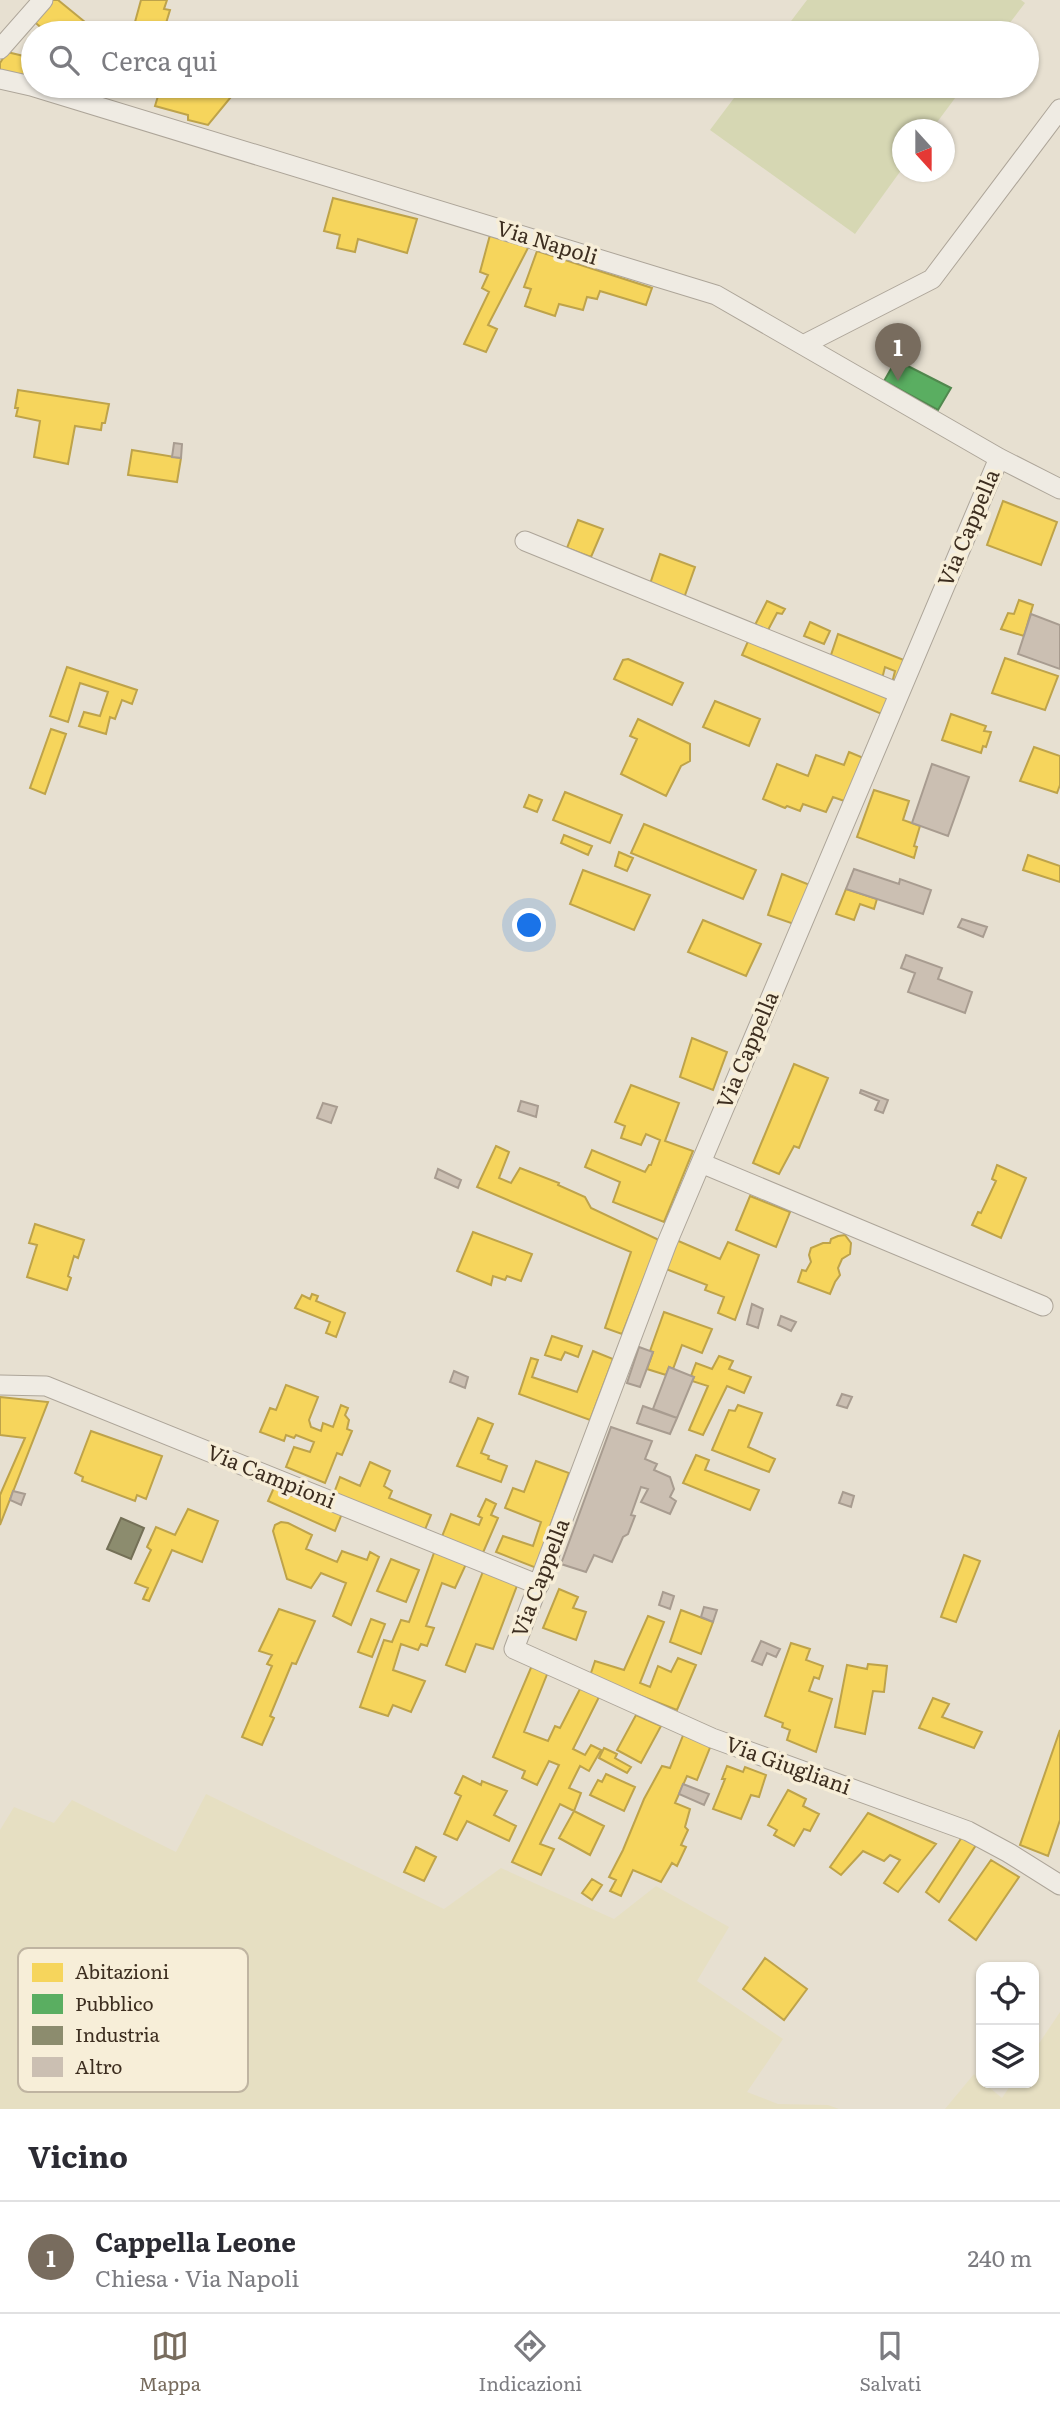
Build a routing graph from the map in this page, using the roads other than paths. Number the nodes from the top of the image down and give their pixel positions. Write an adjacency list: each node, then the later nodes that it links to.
1 (43, 0): 2 (street)
2 (25, 21)
3 (21, 25): 4 (street)
4 (0, 49)
5 (0, 79): 6 (street, Via Napoli)
6 (21, 84)
7 (71, 98): 9 (street, Via Napoli)
8 (1060, 109): 9 (street)
9 (803, 345): 10 (street, Via Napoli)
10 (999, 458): 11 (street, Via Napoli); 13 (street, Via Cappella)
11 (1060, 489)
12 (525, 541): 13 (street)
13 (899, 693): 14 (street, Via Cappella)
14 (701, 1163): 15 (street); 17 (street, Via Cappella)
15 (1043, 1306)
16 (0, 1385): 17 (street, Via Campioni)
17 (539, 1585): 18 (street, Via Cappella)
18 (514, 1649): 19 (street, Via Giugliani)
19 (1060, 1885)

